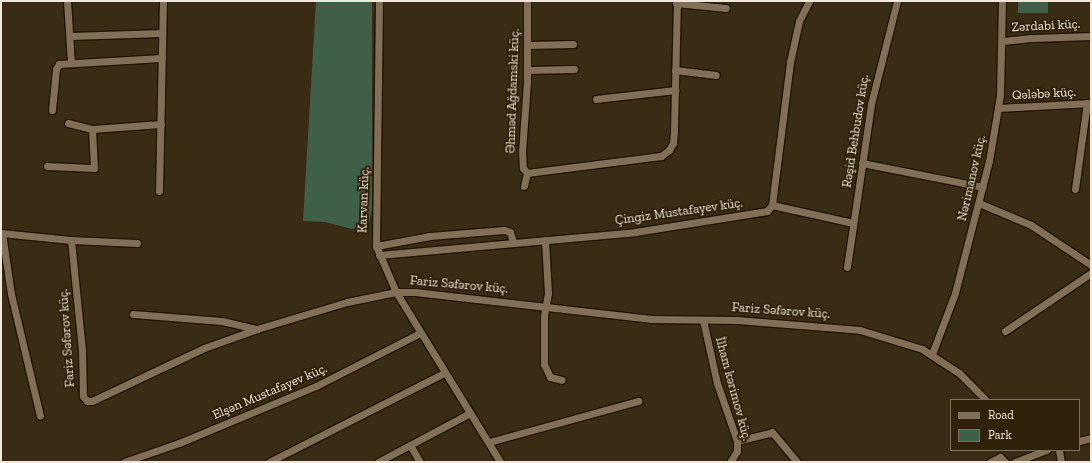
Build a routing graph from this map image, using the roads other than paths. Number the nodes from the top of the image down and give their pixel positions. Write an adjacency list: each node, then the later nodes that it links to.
1 (68, 1): 11 (street)
2 (163, 1): 10 (street)
3 (379, 1): 45 (street, Karvan küç.)
4 (527, 1): 15 (street, Əhməd Ağdamski küç.)
5 (809, 1): 38 (street)
6 (897, 1): 30 (street, Rəşid Behbudov küç.)
7 (1002, 1): 13 (street, Nərimanov küç.)
8 (676, 2): 9 (street); 20 (street)
9 (726, 8)
10 (162, 33): 11 (street); 16 (street)
11 (70, 36): 17 (street)
12 (1091, 36): 13 (street, Zərdabi küç.)
13 (1003, 41): 25 (street, Nərimanov küç.)
14 (573, 44): 15 (street)
15 (527, 45): 19 (street, Əhməd Ağdamski küç.)
16 (162, 58): 17 (street); 28 (street)
17 (72, 63): 26 (street)
18 (574, 69): 19 (street)
19 (527, 70): 32 (street, Əhməd Ağdamski küç.)
20 (675, 70): 21 (street); 22 (street)
21 (716, 75)
22 (674, 90): 23 (street); 32 (street)
23 (596, 99)
24 (1089, 103): 25 (street, Qələbə küç.); 35 (street)
25 (998, 108): 34 (street, Nərimanov küç.)
26 (52, 110)
27 (68, 123): 29 (street)
28 (161, 124): 29 (street); 36 (street)
29 (92, 129): 31 (street)
30 (862, 163): 34 (street); 39 (street, Rəşid Behbudov küç.)
31 (46, 166)
32 (527, 173): 33 (street)
33 (524, 186)
34 (983, 187): 37 (street, Nərimanov küç.)
35 (1075, 189)
36 (159, 192)
37 (979, 203): 47 (street); 57 (street, Nərimanov küç.)
38 (772, 205): 39 (street); 42 (street, Çingiz Mustafayev küç.)
39 (854, 222): 48 (street, Rəşid Behbudov küç.)
40 (1, 233): 41 (street); 63 (street)
41 (71, 240): 44 (street); 54 (street, Fariz Səfərov küç.)
42 (545, 240): 43 (street, Çingiz Mustafayev küç.); 51 (street)
43 (513, 242): 45 (street); 46 (street, Çingiz Mustafayev küç.)
44 (137, 243)
45 (376, 246): 46 (street, Karvan küç.)
46 (379, 255): 50 (street, Karvan küç.)
47 (1091, 265)
48 (847, 268)
49 (1091, 273): 55 (street)
50 (396, 292): 51 (street, Fariz Səfərov küç.); 54 (street, Fariz Səfərov küç.); 56 (street, Karvan küç.)
51 (546, 306): 53 (street, Fariz Səfərov küç.); 59 (street)
52 (133, 314): 54 (street)
53 (703, 320): 57 (street, Fariz Səfərov küç.); 65 (street, İlham kərimov küç.)
54 (257, 329)
55 (1005, 331)
56 (420, 333): 58 (street, Karvan küç.); 72 (street, Elşən Mustafayev küç.)
57 (932, 354): 60 (street, Fariz Səfərov küç.)
58 (444, 373): 62 (street, Karvan küç.); 75 (street)
59 (562, 380)
60 (985, 399)
61 (638, 401): 66 (street)
62 (470, 413): 66 (street, Karvan küç.); 68 (street)
63 (40, 416)
64 (1091, 438): 67 (street)
65 (737, 441): 79 (street, İlham kərimov küç.); 80 (street)
66 (489, 442): 78 (street, Karvan küç.)
67 (1080, 442)
68 (410, 445): 76 (street); 77 (street)
69 (1045, 451): 73 (street)
70 (1059, 451): 83 (street)
71 (1002, 456): 81 (street)
72 (145, 458): 74 (street, Elşən Mustafayev küç.)
73 (1025, 460): 82 (street)
74 (124, 462)
75 (269, 462)
76 (378, 462)
77 (420, 462)
78 (500, 462)
79 (730, 462)
80 (797, 462)
81 (990, 462)
82 (1015, 462)
83 (1061, 462)

